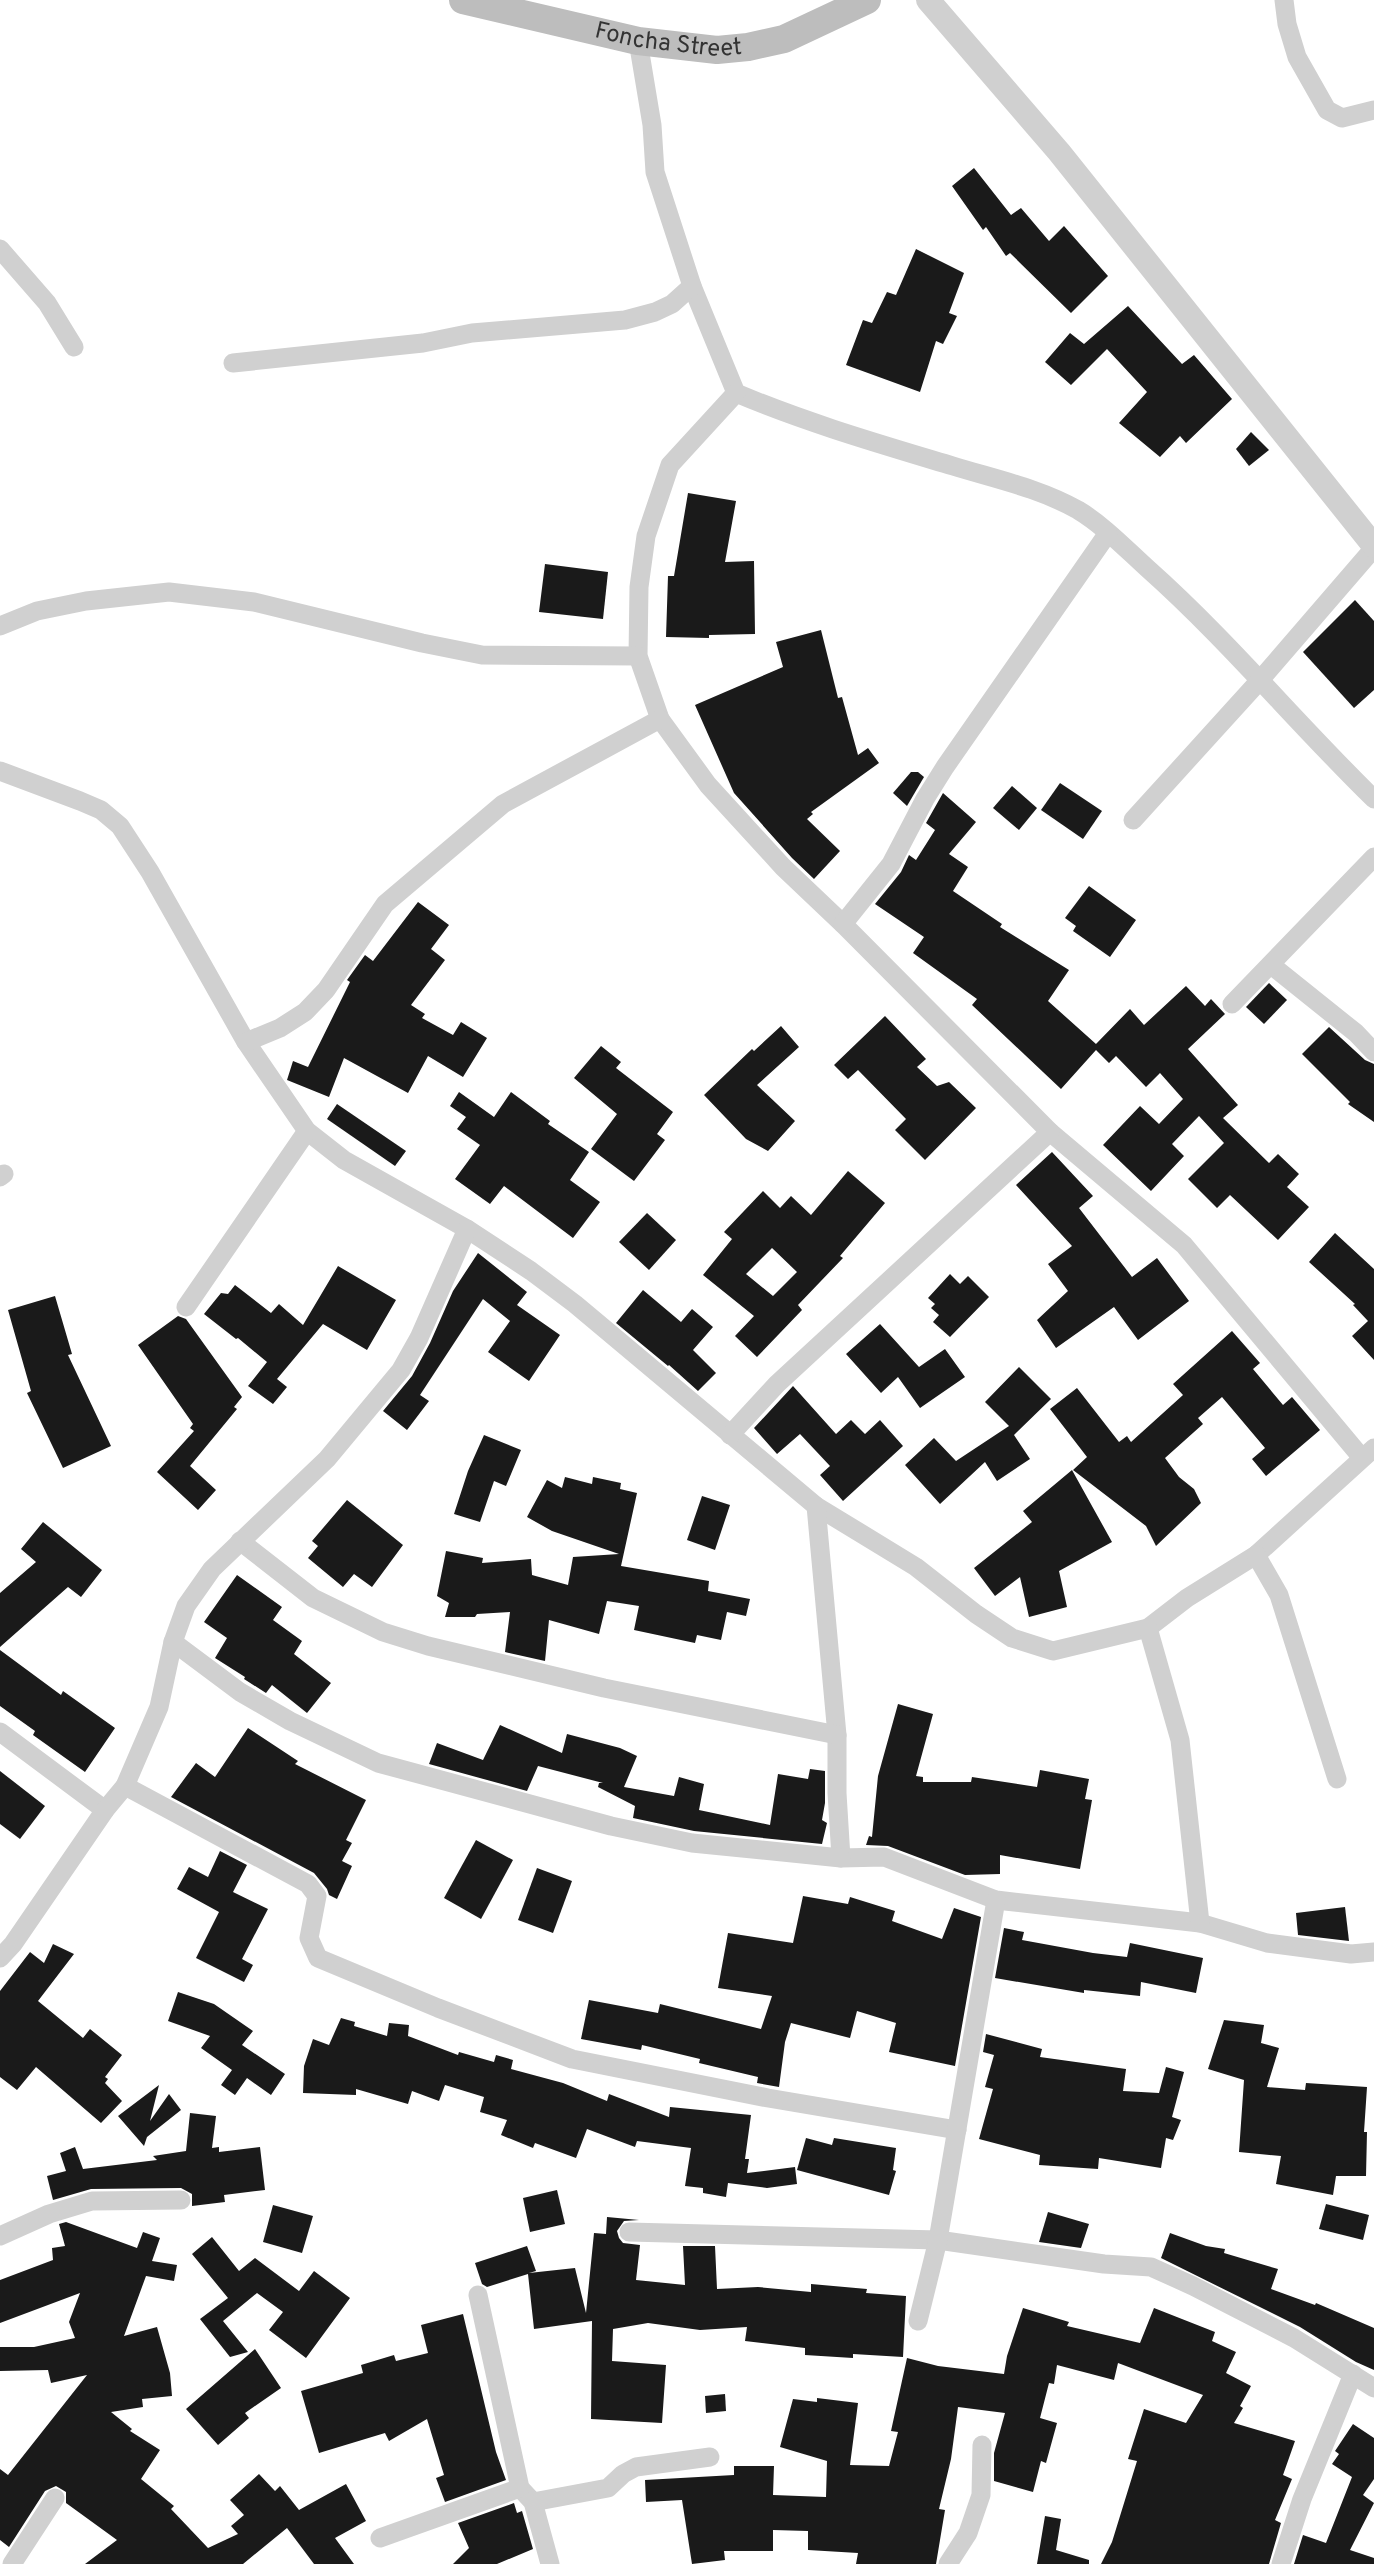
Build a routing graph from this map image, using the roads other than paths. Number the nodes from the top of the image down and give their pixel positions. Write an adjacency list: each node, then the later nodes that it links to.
1 (463, 0): 5 (main road, Foncha Street)
2 (867, 0): 5 (main road, Foncha Street)
3 (928, 0): 13 (street)
4 (1284, 0): 6 (street)
5 (638, 41): 8 (street)
6 (1374, 110)
7 (0, 249): 9 (street)
8 (692, 286): 10 (street); 11 (street)
9 (74, 347)
10 (233, 363)
11 (736, 393): 12 (street); 15 (street)
12 (1108, 533): 16 (street); 22 (street)
13 (1374, 547): 16 (street)
14 (0, 626): 15 (street)
15 (638, 656): 17 (street)
16 (1261, 679): 19 (street); 20 (street)
17 (660, 719): 22 (street); 25 (street)
18 (0, 771): 25 (street)
19 (1374, 799)
20 (1133, 820)
21 (1374, 857): 23 (street)
22 (844, 924): 28 (street)
23 (1271, 965): 24 (street); 26 (street)
24 (1232, 1004)
25 (246, 1042): 27 (street)
26 (1374, 1052)
27 (307, 1131): 29 (street); 30 (street)
28 (1050, 1132): 31 (street); 32 (street)
29 (467, 1229): 31 (street); 34 (street)
30 (186, 1307)
31 (730, 1435): 33 (street)
32 (1368, 1453): 35 (street)
33 (816, 1506): 36 (street); 39 (street)
34 (240, 1541): 37 (street); 39 (street)
35 (1256, 1555): 36 (street); 40 (street)
36 (1148, 1628): 45 (street)
37 (173, 1642): 41 (street); 43 (street)
38 (0, 1732): 42 (street)
39 (837, 1735): 43 (street)
40 (1338, 1779)
41 (125, 1786): 42 (street); 48 (street)
42 (106, 1810): 47 (street)
43 (841, 1858): 44 (street)
44 (996, 1900): 45 (street); 48 (street)
45 (1200, 1923): 46 (street)
46 (1374, 1952)
47 (0, 1958)
48 (957, 2130): 52 (street)
49 (181, 2200): 51 (street)
50 (629, 2232): 52 (street)
51 (0, 2236)
52 (938, 2240): 54 (street); 55 (street)
53 (478, 2295): 59 (street)
54 (918, 2321)
55 (1353, 2374): 56 (street); 65 (street)
56 (1374, 2388)
57 (982, 2445): 64 (street)
58 (710, 2457): 59 (street)
59 (526, 2495): 61 (street); 63 (street)
60 (55, 2498): 62 (street)
61 (380, 2539)
62 (12, 2564)
63 (550, 2564)
64 (948, 2564)
65 (1281, 2564)

